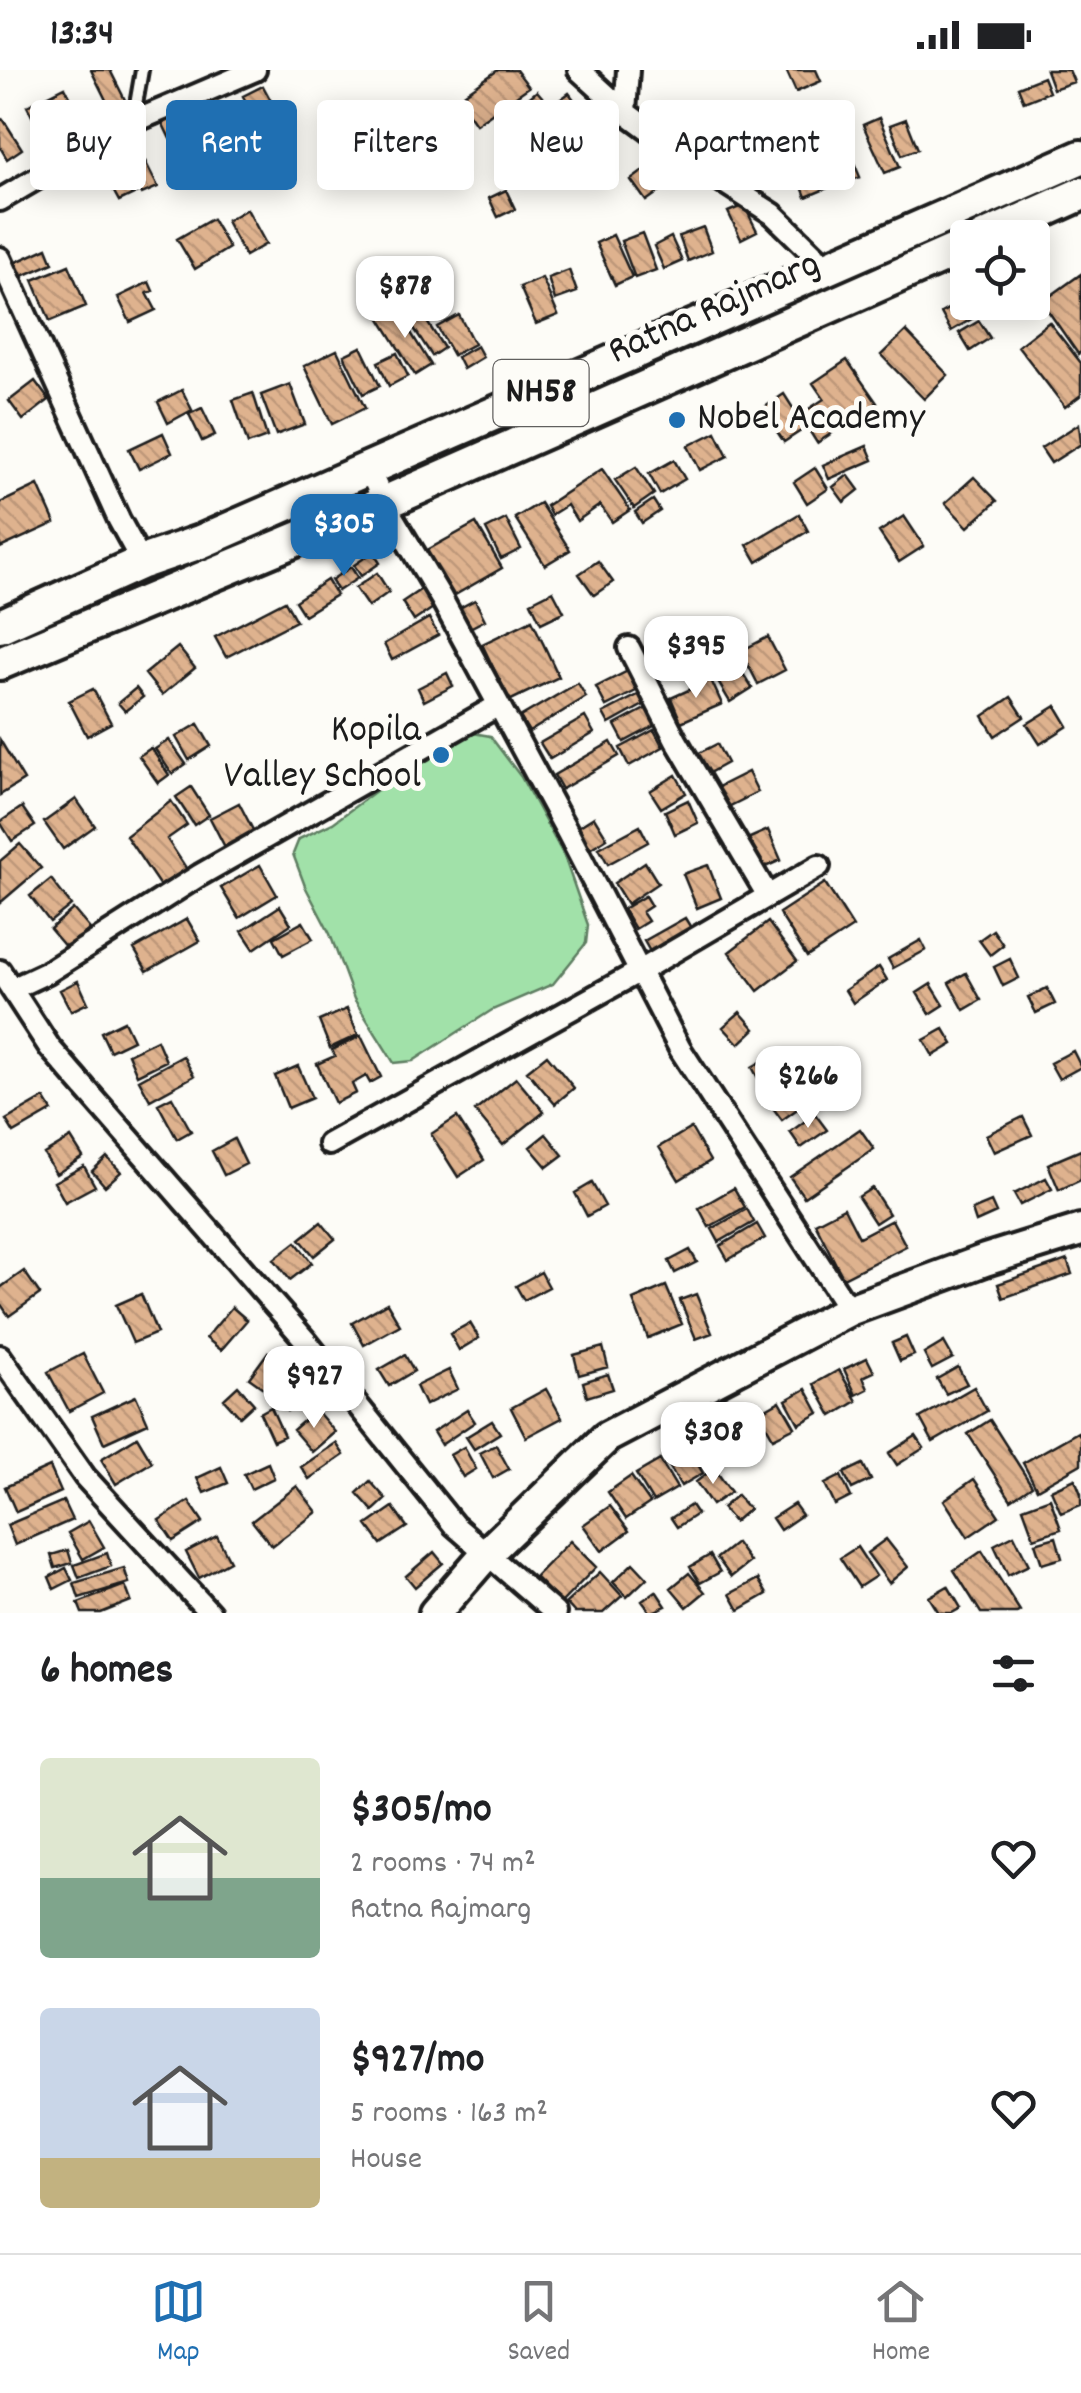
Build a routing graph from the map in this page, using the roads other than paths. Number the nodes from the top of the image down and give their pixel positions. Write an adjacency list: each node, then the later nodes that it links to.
1 (142, 70): 5 (lane)
2 (255, 70): 7 (street)
3 (579, 70): 6 (street)
4 (628, 70): 6 (street)
5 (137, 100)
6 (625, 112): 15 (street)
7 (146, 116)
8 (1081, 157): 15 (main road, NH58)
9 (30, 182): 11 (street)
10 (1081, 194): 12 (main road)
11 (0, 200)
12 (1023, 220)
13 (950, 252): 17 (main road, Ratna Rajmarg / NH58)
14 (0, 258): 18 (street)
15 (827, 267): 16 (main road, NH58)
16 (369, 468): 17 (street); 18 (main road, NH58)
17 (384, 503): 21 (main road, Ratna Rajmarg / NH58); 22 (street)
18 (142, 562): 19 (main road, NH58)
19 (0, 626)
20 (629, 648): 24 (street)
21 (0, 663)
22 (497, 706): 26 (street); 27 (street)
23 (819, 866): 24 (street)
24 (768, 896): 26 (street)
25 (0, 971): 27 (street)
26 (640, 972): 28 (street); 30 (street)
27 (14, 988): 32 (street)
28 (329, 1144)
29 (1081, 1230): 30 (main road)
30 (849, 1310): 32 (main road)
31 (1, 1360): 33 (street)
32 (487, 1553): 34 (main road); 35 (street)
33 (210, 1613)
34 (435, 1613)
35 (554, 1613)

